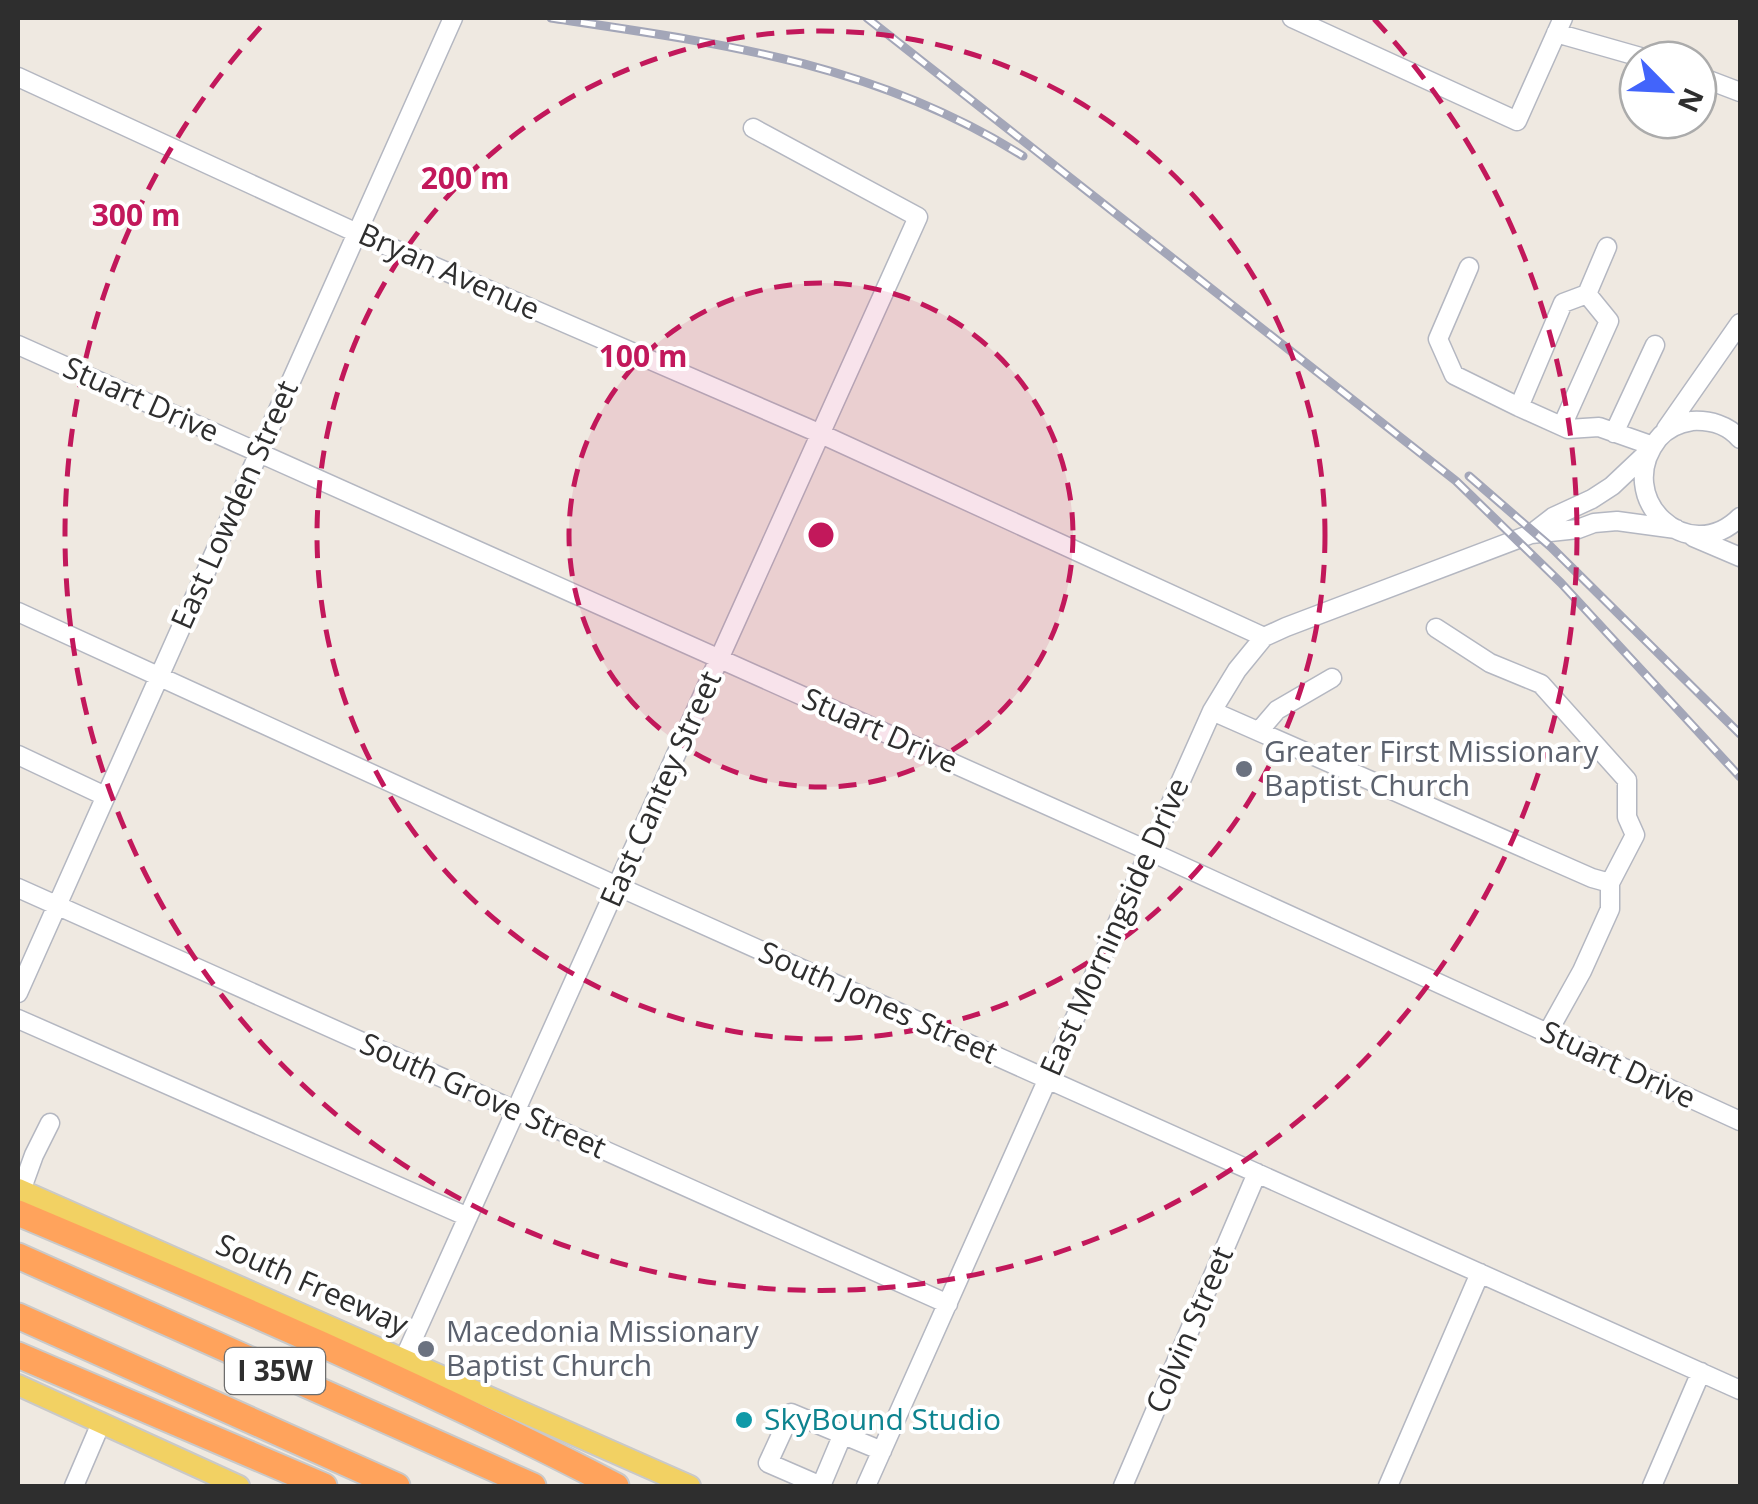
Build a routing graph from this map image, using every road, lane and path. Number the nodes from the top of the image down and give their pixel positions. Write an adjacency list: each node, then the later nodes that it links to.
1 (454, 18): 7 (street, East Lowden Street)
2 (1292, 18): 3 (street)
3 (1560, 25): 4 (street)
4 (1618, 47)
5 (18, 77): 7 (street, Bryan Avenue)
6 (753, 128): 17 (street, East Cantey Street)
7 (358, 232): 17 (street, Bryan Avenue); 20 (street, East Lowden Street)
8 (1607, 247): 10 (street)
9 (1468, 267): 14 (street)
10 (1588, 294): 14 (street); 15 (street)
11 (1740, 323): 19 (street)
12 (18, 345): 20 (street, Stuart Drive)
13 (1655, 345): 16 (street)
14 (1519, 407): 15 (street)
15 (1562, 426): 16 (street)
16 (1614, 433): 19 (street)
17 (821, 434): 27 (street, Bryan Avenue); 28 (street, East Cantey Street)
18 (1740, 439): 19 (street)
19 (1655, 443): 22 (street); 23 (street)
20 (259, 453): 28 (street, Stuart Drive); 29 (street, East Lowden Street)
21 (1740, 517): 22 (street)
22 (1677, 530): 23 (street); 24 (street)
23 (1531, 534): 27 (street, East Morningside Drive)
24 (1740, 557)
25 (18, 612): 29 (street, South Jones Street)
26 (1436, 628): 36 (street)
27 (1264, 638): 31 (street, East Morningside Drive)
28 (720, 659): 35 (street, Stuart Drive); 37 (street, East Cantey Street)
29 (159, 676): 34 (street, East Lowden Street); 37 (street, South Jones Street)
30 (1332, 678): 32 (street)
31 (1212, 711): 32 (street); 35 (street, East Morningside Drive)
32 (1259, 731): 36 (street)
33 (18, 755): 34 (street)
34 (106, 796): 39 (street, East Lowden Street)
35 (1148, 851): 42 (street, Stuart Drive); 43 (street, East Morningside Drive)
36 (1610, 882): 42 (street)
37 (617, 886): 43 (street, South Jones Street); 44 (street, East Cantey Street)
38 (18, 888): 39 (street, South Grove Street)
39 (57, 905): 40 (street, East Lowden Street); 44 (street, South Grove Street)
40 (18, 993)
41 (18, 1019): 49 (street)
42 (1548, 1032): 45 (street, Stuart Drive)
43 (1048, 1079): 47 (street, South Jones Street); 52 (street, East Morningside Drive)
44 (516, 1111): 49 (street, East Cantey Street); 52 (street, South Grove Street)
45 (1740, 1121)
46 (50, 1123): 48 (street)
47 (1257, 1173): 51 (street, South Jones Street); 70 (street, Colvin Street)
48 (19, 1198): 55 (main road, South Freeway); 67 (highway)
49 (468, 1217): 55 (street, East Cantey Street)
50 (18, 1256): 66 (highway, I 35W)
51 (1480, 1273): 56 (street, South Jones Street); 71 (street)
52 (948, 1304): 61 (street, East Morningside Drive)
53 (18, 1316): 65 (highway, I 35W)
54 (18, 1355): 64 (highway)
55 (403, 1361): 68 (main road, South Freeway)
56 (1701, 1372): 58 (street, South Jones Street); 72 (street)
57 (18, 1384): 59 (main road)
58 (1740, 1390)
59 (102, 1423): 62 (street); 63 (main road)
60 (842, 1436): 60 (street); 61 (street)
61 (882, 1451): 69 (street, East Morningside Drive)
62 (74, 1486)
63 (239, 1486)
64 (324, 1486)
65 (397, 1486)
66 (534, 1486)
67 (616, 1486)
68 (690, 1486)
69 (866, 1486)
70 (1124, 1486)
71 (1388, 1486)
72 (1652, 1486)

